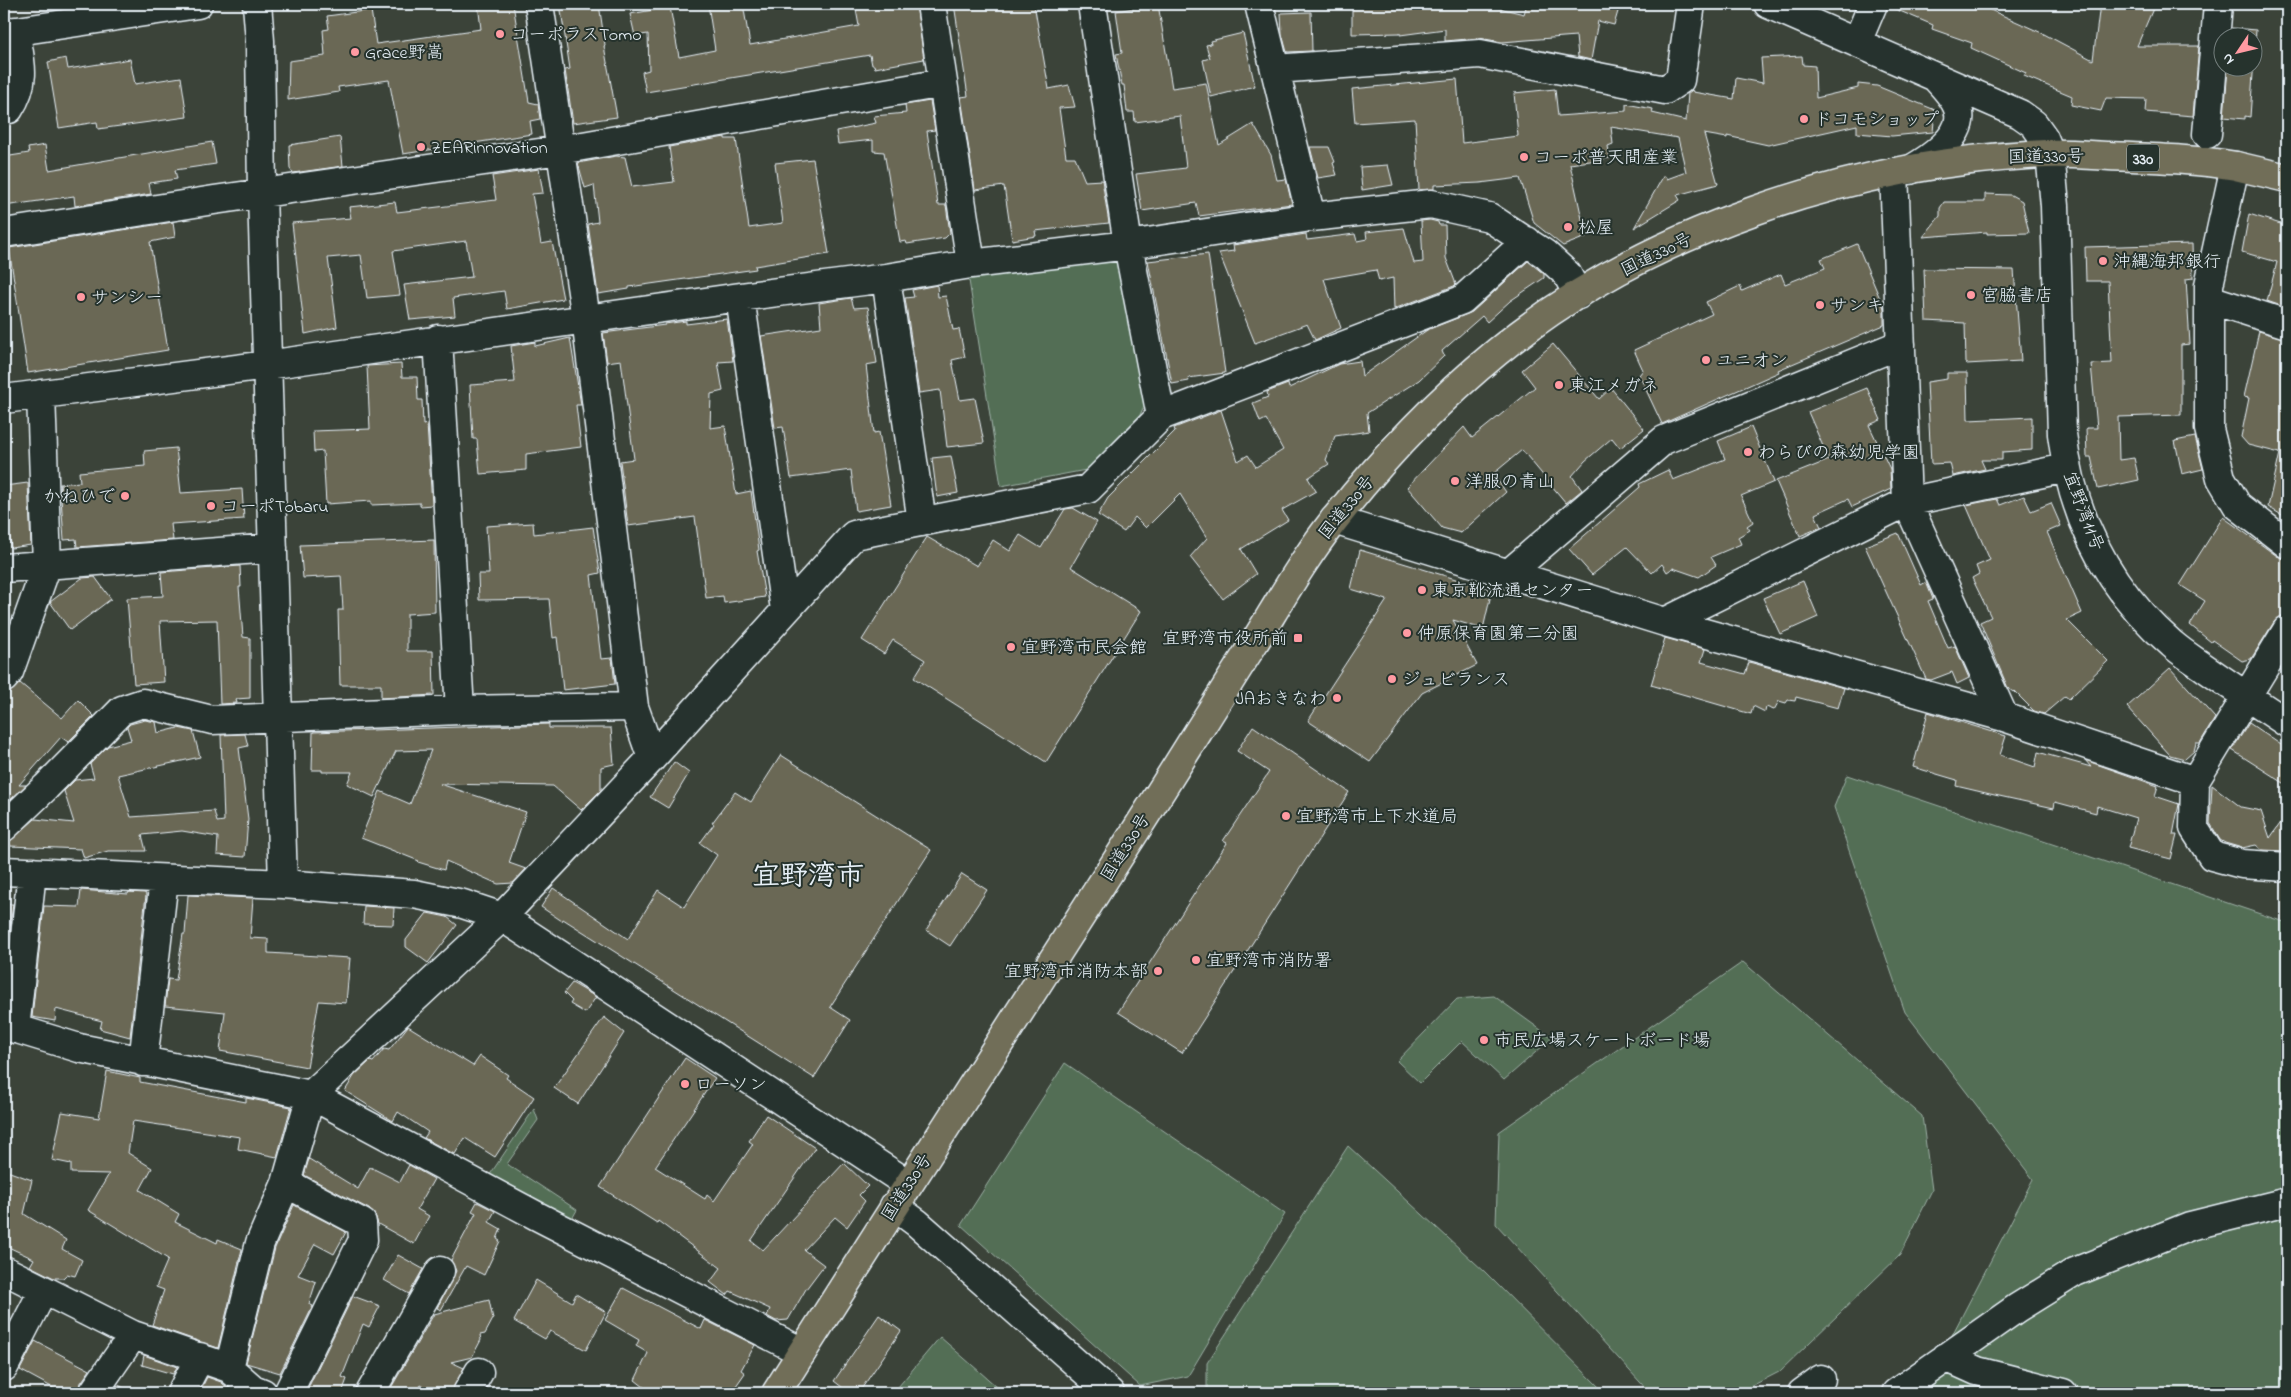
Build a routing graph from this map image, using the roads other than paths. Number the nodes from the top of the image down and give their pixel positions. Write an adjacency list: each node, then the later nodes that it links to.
1 (198, 4): 11 (street)
2 (257, 4): 23 (street)
3 (539, 4): 18 (street)
4 (931, 4): 15 (street)
5 (1092, 4): 27 (street)
6 (1260, 4): 13 (street)
7 (1691, 4): 13 (street)
8 (1768, 4): 12 (street)
9 (1873, 4): 12 (street)
10 (2218, 4): 17 (street)
11 (9, 32): 16 (street)
12 (1857, 42): 14 (street)
13 (1275, 68): 24 (street)
14 (1934, 76): 19 (street); 21 (street)
15 (943, 83): 18 (street); 28 (street)
16 (4, 110)
17 (2207, 134)
18 (560, 150): 23 (street); 33 (street)
19 (2050, 153): 20 (highway, 国道330号 / 330); 21 (highway, 国道330号 / 330); 41 (street, 宜野湾11号)
20 (2235, 166): 22 (highway, 国道330号 / 330); 32 (street)
21 (1902, 171): 30 (highway, 国道330号 / 330); 36 (street)
22 (2287, 178)
23 (262, 193): 25 (street); 37 (street)
24 (1310, 217): 26 (street); 27 (street)
25 (4, 233)
26 (1527, 241): 30 (street); 40 (street)
27 (1128, 245): 28 (street); 40 (street)
28 (971, 264): 29 (street)
29 (886, 278): 31 (street); 44 (street)
30 (1578, 295): 43 (highway, 国道330号 / 330)
31 (740, 297): 33 (street); 50 (street)
32 (2209, 299): 34 (street); 45 (street)
33 (586, 319): 35 (street); 55 (street)
34 (2287, 324)
35 (438, 339): 37 (street); 56 (street)
36 (1901, 344): 42 (street); 49 (street)
37 (267, 364): 38 (street); 46 (street)
38 (41, 394): 39 (street); 47 (street)
39 (4, 399)
40 (1161, 416): 44 (street)
41 (2066, 468): 42 (street); 54 (street, 宜野湾11号)
42 (1907, 502): 51 (street); 57 (street)
43 (1334, 520): 49 (street); 73 (highway, 国道330号 / 330)
44 (922, 522): 50 (street)
45 (2287, 544)
46 (273, 548): 47 (street); 58 (street)
47 (47, 565): 48 (street); 53 (street)
48 (4, 568)
49 (1508, 574): 51 (street)
50 (785, 610): 60 (street)
51 (1665, 622): 57 (street)
52 (2287, 630): 54 (street)
53 (4, 678)
54 (2247, 697): 59 (street, 宜野湾11号); 61 (street)
55 (634, 706): 56 (street); 60 (street)
56 (460, 710): 58 (street)
57 (2004, 717): 61 (street)
58 (279, 718): 62 (street); 67 (street)
59 (2287, 723)
60 (652, 758): 68 (street)
61 (2195, 782): 63 (street)
62 (4, 827)
63 (2287, 867)
64 (4, 871): 65 (street)
65 (32, 872): 66 (street); 69 (street)
66 (164, 879): 67 (street); 70 (street)
67 (284, 884): 68 (street)
68 (502, 917): 71 (street); 73 (street)
69 (10, 1027): 70 (street)
70 (143, 1062): 71 (street)
71 (311, 1095): 72 (street); 79 (street)
72 (286, 1183): 83 (street); 87 (street)
73 (901, 1195): 79 (highway, 国道330号 / 330); 90 (street)
74 (2287, 1202): 81 (street)
75 (4, 1270): 77 (street)
76 (440, 1271): 88 (street)
77 (43, 1291): 78 (street); 82 (street)
78 (132, 1335): 80 (street); 85 (street)
79 (802, 1352): 89 (highway, 国道330号 / 330)
80 (200, 1357): 83 (street); 86 (street)
81 (1946, 1357): 91 (street); 92 (street)
82 (4, 1367)
83 (229, 1368): 84 (street)
84 (255, 1392)
85 (92, 1393)
86 (182, 1393)
87 (288, 1393)
88 (370, 1393)
89 (776, 1393)
90 (1110, 1393)
91 (1896, 1393)
92 (2063, 1393)

